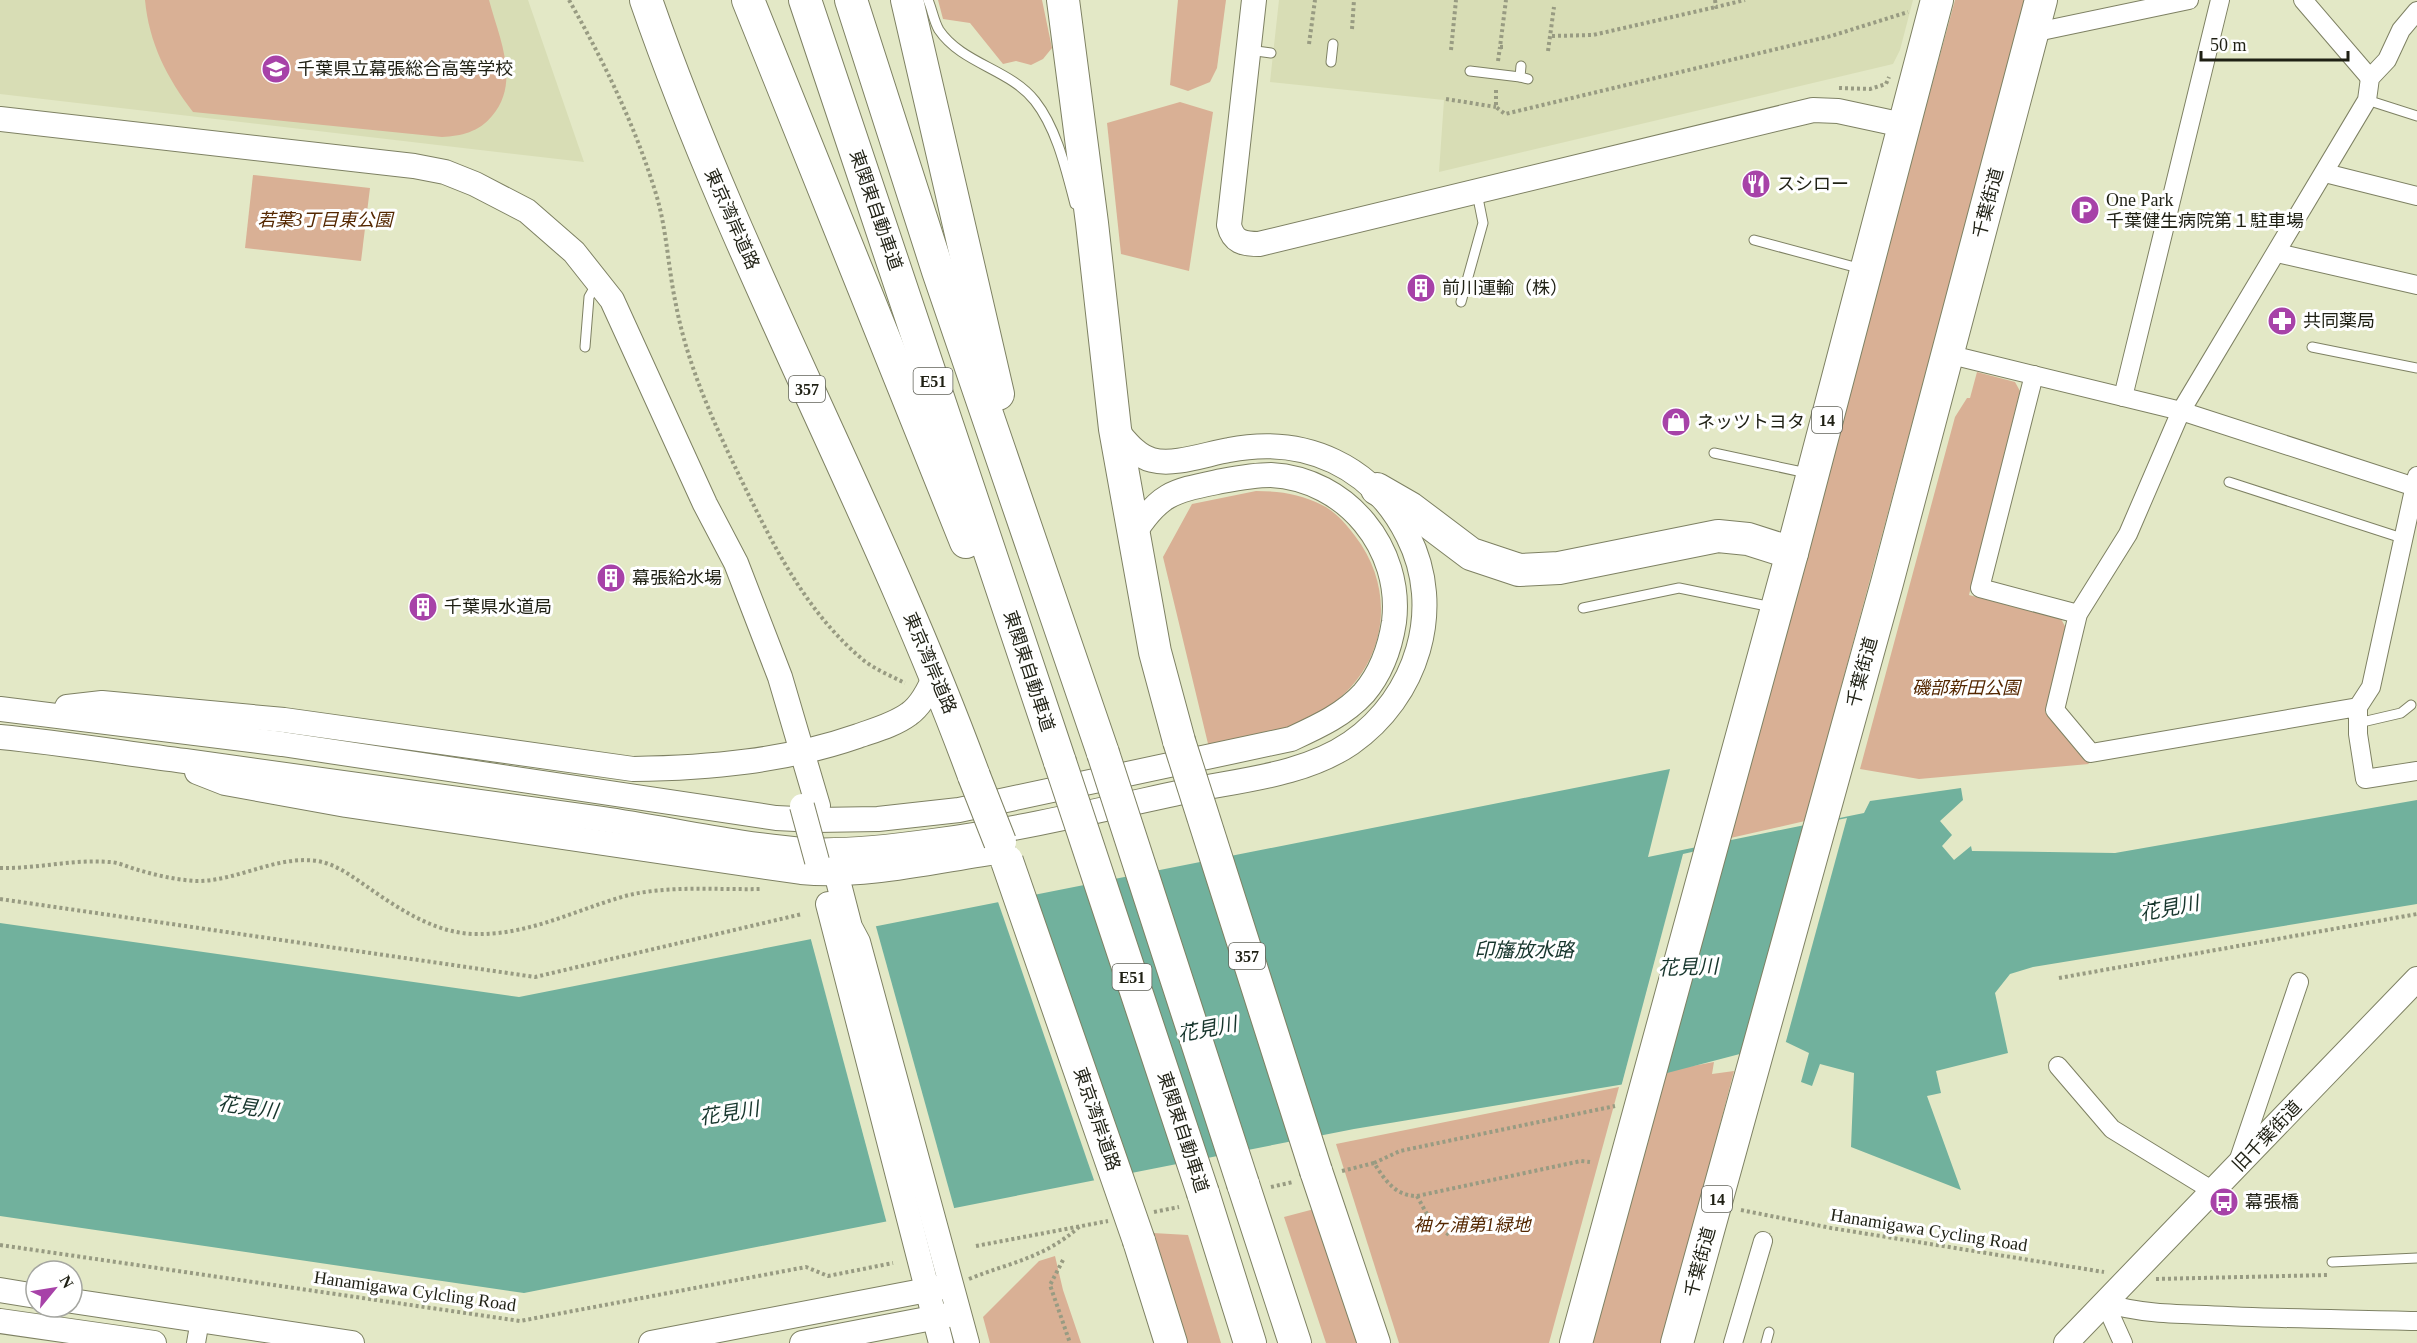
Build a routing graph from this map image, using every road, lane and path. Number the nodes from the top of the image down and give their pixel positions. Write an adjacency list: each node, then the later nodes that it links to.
1 (568, 0): 76 (path)
2 (646, 0): 75 (highway, 東京湾岸道路 / 357)
3 (748, 0): 77 (highway)
4 (805, 0): 77 (highway, 東関東自動車道 / E51)
5 (851, 0): 68 (highway, E51)
6 (907, 0): 68 (highway)
7 (928, 0): 48 (lane)
8 (1063, 0): 48 (highway, 357)
9 (1254, 0): 46 (street)
10 (1315, 0): 27 (path)
11 (1354, 0): 24 (path)
12 (1456, 0): 29 (path)
13 (1506, 0): 32 (path)
14 (1556, 0): 26 (path)
15 (1715, 0): 22 (path)
16 (1745, 0): 22 (path)
17 (2041, 0): 25 (highway, 千葉街道 / 14)
18 (2188, 0): 25 (street)
19 (2220, 0): 60 (street)
20 (2303, 0): 36 (street)
21 (1925, 3): 41 (path); 44 (highway, 14)
22 (1716, 7): 26 (path)
23 (2417, 11): 36 (street)
24 (1352, 29)
25 (2032, 33): 57 (highway, 千葉街道 / 14)
26 (1552, 36): 30 (path)
27 (1309, 44)
28 (1333, 44): 31 (lane)
29 (1451, 50)
30 (1548, 51)
31 (1331, 62)
32 (1497, 64)
33 (1521, 66): 34 (lane)
34 (1470, 71)
35 (1891, 75): 37 (path)
36 (2370, 78): 40 (street)
37 (1838, 88)
38 (1496, 90): 41 (path)
39 (1446, 99): 41 (path)
40 (2367, 100): 42 (lane); 45 (street)
41 (1496, 107)
42 (2417, 116)
43 (0, 119): 52 (street)
44 (1903, 125): 46 (street); 51 (highway, 14)
45 (2325, 173): 47 (street); 50 (street)
46 (1477, 191): 54 (lane)
47 (2417, 196)
48 (1092, 223): 62 (highway, 357)
49 (1754, 240): 51 (lane)
50 (2277, 253): 53 (street); 61 (street)
51 (1868, 270): 64 (highway, 14)
52 (598, 280): 55 (lane); 82 (street)
53 (2417, 285)
54 (1461, 302)
55 (585, 347)
56 (2312, 347): 58 (lane)
57 (1947, 354): 59 (street); 146 (highway, 千葉街道 / 14)
58 (2417, 368)
59 (2034, 375): 60 (street); 74 (street)
60 (2123, 397): 61 (street)
61 (2181, 411): 66 (street); 74 (street)
62 (1115, 429): 67 (street); 69 (highway, 357)
63 (1714, 453): 64 (lane)
64 (1813, 474): 71 (highway, 14)
65 (2229, 482): 70 (lane)
66 (2416, 482): 70 (street)
67 (1377, 489): 71 (highway); 83 (street)
68 (1012, 493): 101 (highway, E51, bridge)
69 (1133, 535): 79 (street); 100 (highway, 357, bridge)
70 (2405, 539): 80 (street)
71 (1792, 553): 73 (highway, 14)
72 (1583, 608): 73 (lane)
73 (1777, 608): 145 (highway, 14)
74 (2078, 614): 80 (street)
75 (936, 673): 82 (street); 85 (highway, 東京湾岸道路 / 357, bridge)
76 (905, 683)
77 (1038, 698): 104 (highway, 東関東自動車道 / E51, bridge)
78 (2411, 705): 80 (lane)
79 (12, 710): 82 (street)
80 (2358, 715): 84 (street)
81 (0, 737): 83 (street)
82 (795, 754): 86 (street, bridge)
83 (165, 759): 86 (street)
84 (2417, 771)
85 (1004, 852): 86 (street); 109 (highway, 東京湾岸道路 / 357, bridge)
86 (826, 867): 107 (street)
87 (0, 868): 88 (path)
88 (766, 889)
89 (0, 899): 90 (path)
90 (802, 914)
91 (2417, 914): 92 (path)
92 (2059, 978)
93 (2417, 979): 99 (street, 旧千葉街道)
94 (2299, 982): 99 (street)
95 (2058, 1066): 102 (street)
96 (1621, 1105): 98 (path)
97 (1590, 1162): 103 (path)
98 (1374, 1163): 100 (path); 103 (path)
99 (2236, 1167): 102 (street, 旧千葉街道)
100 (1319, 1174): 101 (path); 144 (highway, 357)
101 (1257, 1185): 143 (highway, E51)
102 (2213, 1191): 125 (street, 旧千葉街道)
103 (1417, 1196): 110 (path)
104 (1191, 1200): 109 (path); 142 (highway, 東関東自動車道 / E51)
105 (1741, 1210): 118 (path, Hanamigawa Cycling Road)
106 (1114, 1220): 108 (path)
107 (923, 1224): 121 (street); 123 (street)
108 (1081, 1226): 113 (path); 121 (path)
109 (1142, 1227): 141 (highway, 東京湾岸道路 / 357)
110 (1449, 1235)
111 (1763, 1241): 147 (street)
112 (0, 1245): 117 (path, Hanamigawa Cylcling Road)
113 (976, 1246)
114 (2417, 1258): 116 (lane)
115 (1063, 1260): 140 (path)
116 (2332, 1262)
117 (893, 1263)
118 (2112, 1274)
119 (2336, 1275): 120 (path)
120 (2150, 1279)
121 (960, 1282): 123 (street); 127 (street)
122 (0, 1290): 124 (street)
123 (928, 1290): 128 (street); 133 (street)
124 (24, 1294)
125 (2105, 1303): 129 (street); 149 (street, 旧千葉街道); 150 (street)
126 (84, 1304): 131 (street)
127 (959, 1312): 128 (street); 139 (street)
128 (934, 1318): 137 (street); 138 (street)
129 (2417, 1320)
130 (0, 1321): 134 (street)
131 (198, 1332): 135 (street)
132 (1769, 1332): 148 (lane)
133 (741, 1334): 136 (street)
134 (154, 1343)
135 (352, 1343)
136 (651, 1343)
137 (802, 1343)
138 (941, 1343)
139 (967, 1343)
140 (1070, 1343)
141 (1171, 1343)
142 (1250, 1343)
143 (1295, 1343)
144 (1374, 1343)
145 (1576, 1343)
146 (1677, 1343)
147 (1733, 1343)
148 (1767, 1343)
149 (2066, 1343)
150 (2123, 1343)

